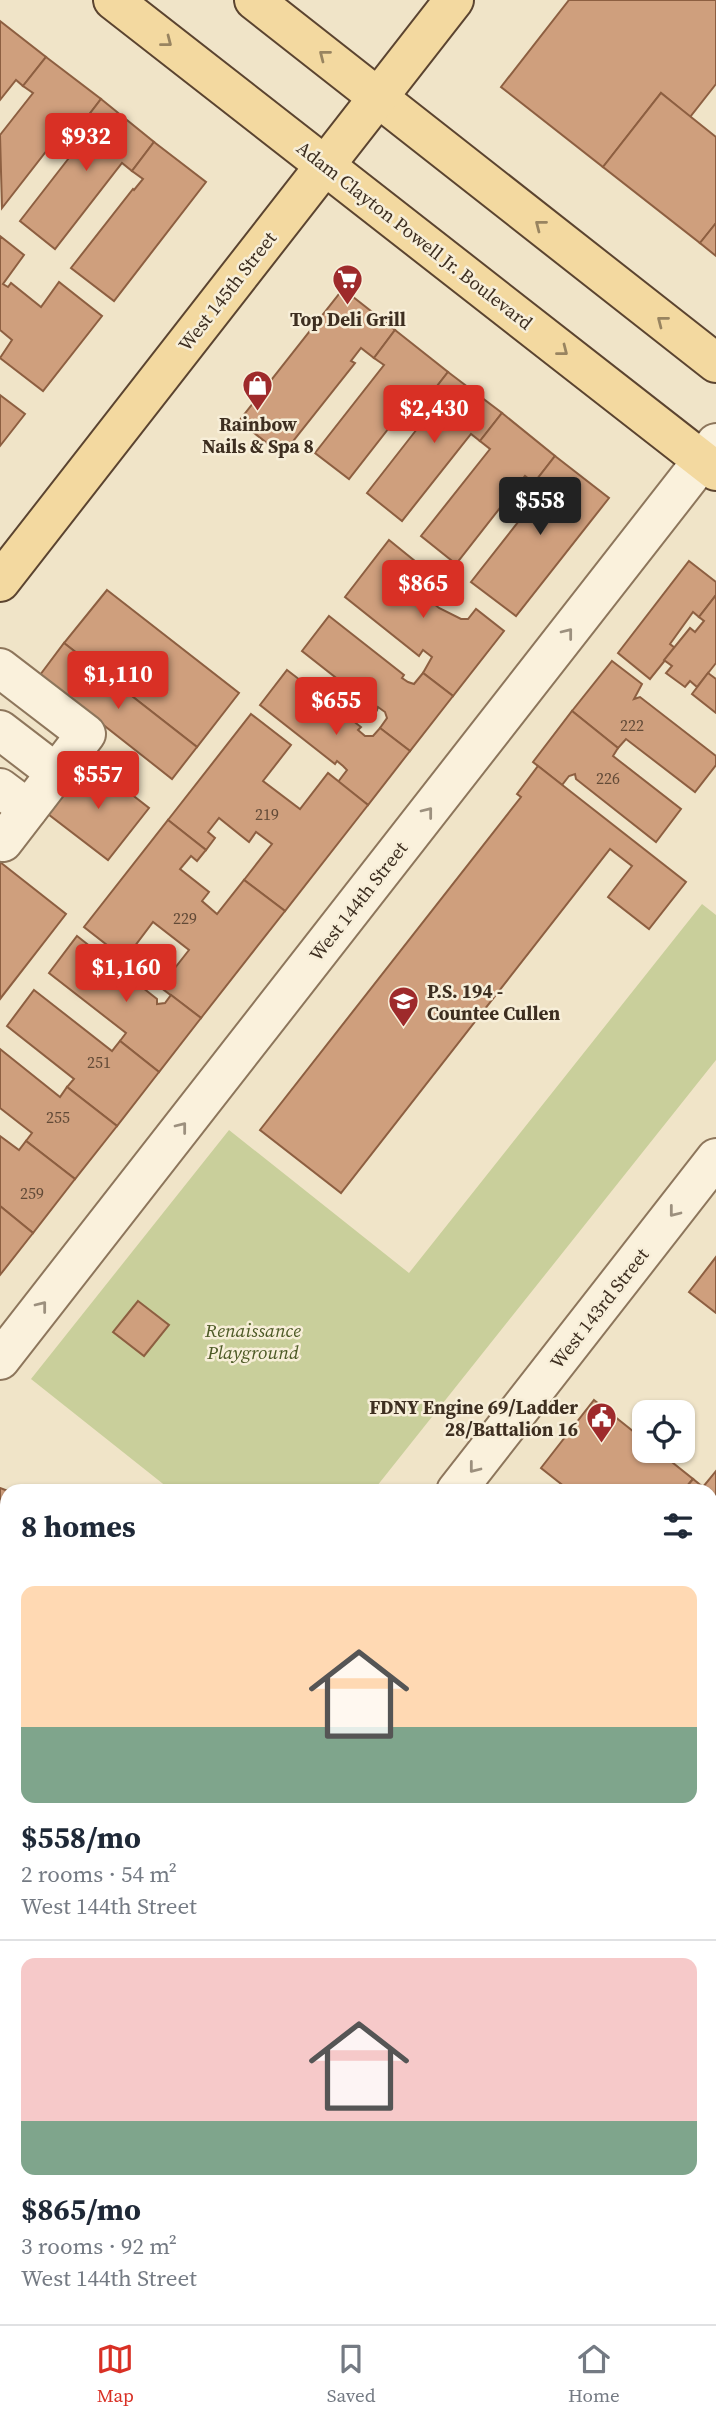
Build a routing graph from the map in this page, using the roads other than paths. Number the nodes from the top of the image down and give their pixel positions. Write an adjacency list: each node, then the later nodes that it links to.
1 (113, 0): 5 (main road, Adam Clayton Powell Jr. Boulevard, one-way to 5)
2 (254, 0): 4 (main road, one-way to 2)
3 (454, 0): 4 (main road, West 145th Street)
4 (378, 97): 5 (main road, West 145th Street); 6 (main road, one-way to 4)
5 (325, 166): 7 (main road, Adam Clayton Powell Jr. Boulevard, one-way to 7); 8 (main road, West 145th Street)
6 (716, 363)
7 (711, 458): 15 (street, West 144th Street, one-way to 7)
8 (0, 582)
9 (0, 668): 11 (street)
10 (0, 730): 11 (street)
11 (56, 773): 12 (street)
12 (14, 798): 13 (street)
13 (0, 840)
14 (716, 1158): 16 (street, West 143rd Street, one-way to 16)
15 (0, 1360)
16 (461, 1484)

